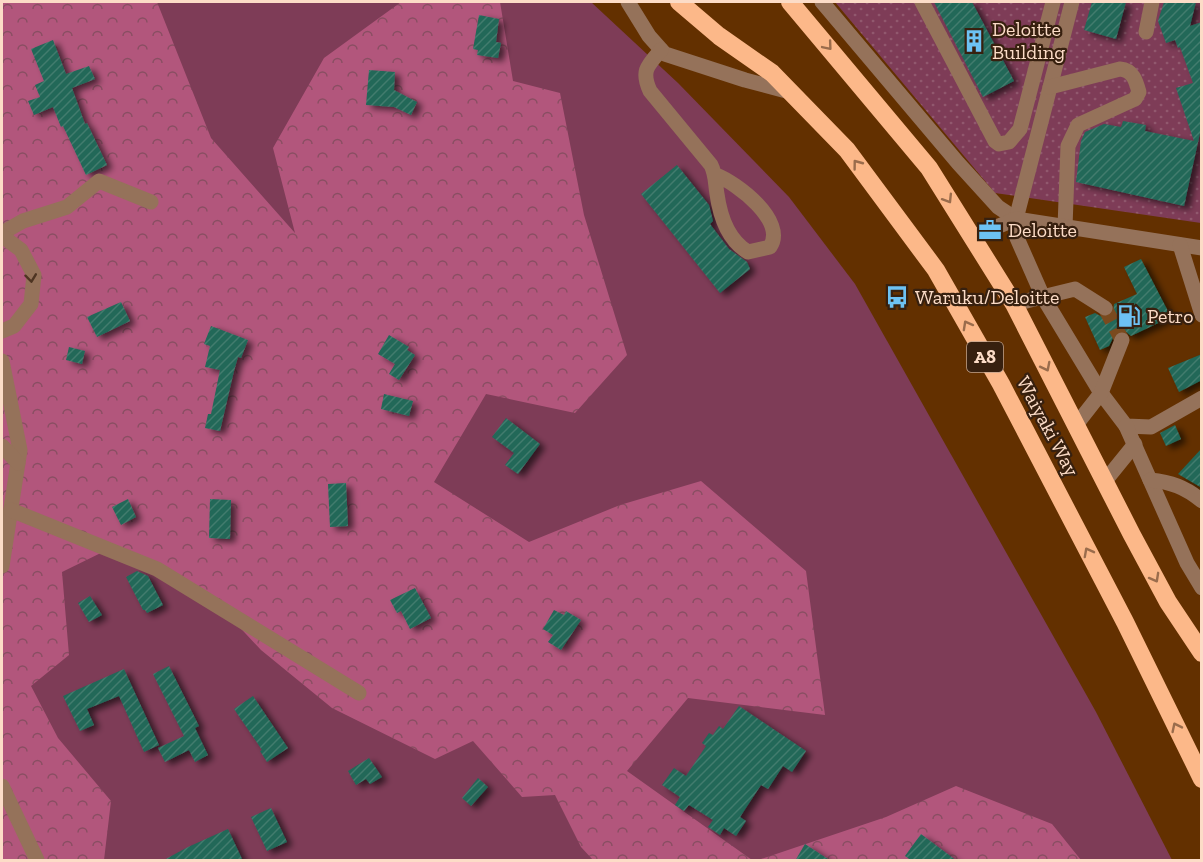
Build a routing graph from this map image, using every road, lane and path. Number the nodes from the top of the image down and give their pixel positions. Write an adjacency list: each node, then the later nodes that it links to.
1 (628, 2): 10 (street)
2 (679, 2): 12 (highway, Waiyaki Way / A8)
3 (790, 2): 18 (highway, Waiyaki Way / A8, one-way to 18)
4 (822, 2): 15 (street)
5 (922, 2): 6 (street)
6 (1053, 2)
7 (1072, 2): 11 (street)
8 (1152, 2): 9 (street)
9 (1146, 32)
10 (661, 50): 12 (street); 13 (street)
11 (1050, 87): 15 (street); 16 (street)
12 (790, 92): 43 (highway, Waiyaki Way / A8, one-way to 12)
13 (716, 175): 13 (street)
14 (151, 202): 17 (street)
15 (1016, 219): 16 (street); 18 (street); 21 (street)
16 (1065, 227): 19 (street)
17 (2, 235): 25 (street, one-way to 25)
18 (972, 237): 22 (highway, Waiyaki Way / A8)
19 (1180, 245): 20 (street); 24 (street)
20 (1202, 248)
21 (1043, 297): 22 (street); 23 (street); 28 (street)
22 (1014, 304): 30 (highway, Waiyaki Way / A8, one-way to 30)
23 (1106, 308)
24 (1202, 315)
25 (2, 331)
26 (1122, 340): 28 (street)
27 (2, 361): 34 (street)
28 (1101, 393): 30 (street); 31 (street)
29 (1202, 398): 31 (street)
30 (1076, 425): 36 (highway, Waiyaki Way / A8)
31 (1126, 426): 32 (street)
32 (1135, 444): 35 (street); 36 (street)
33 (2, 446): 34 (street)
34 (18, 463): 38 (street)
35 (1150, 480): 37 (street); 40 (street)
36 (1105, 481): 41 (highway, Waiyaki Way / A8, one-way to 41)
37 (1202, 501)
38 (11, 510): 39 (street); 42 (street)
39 (2, 566)
40 (1202, 588)
41 (1202, 653)
42 (359, 693)
43 (1202, 779)
44 (2, 786): 45 (street)
45 (37, 861)

